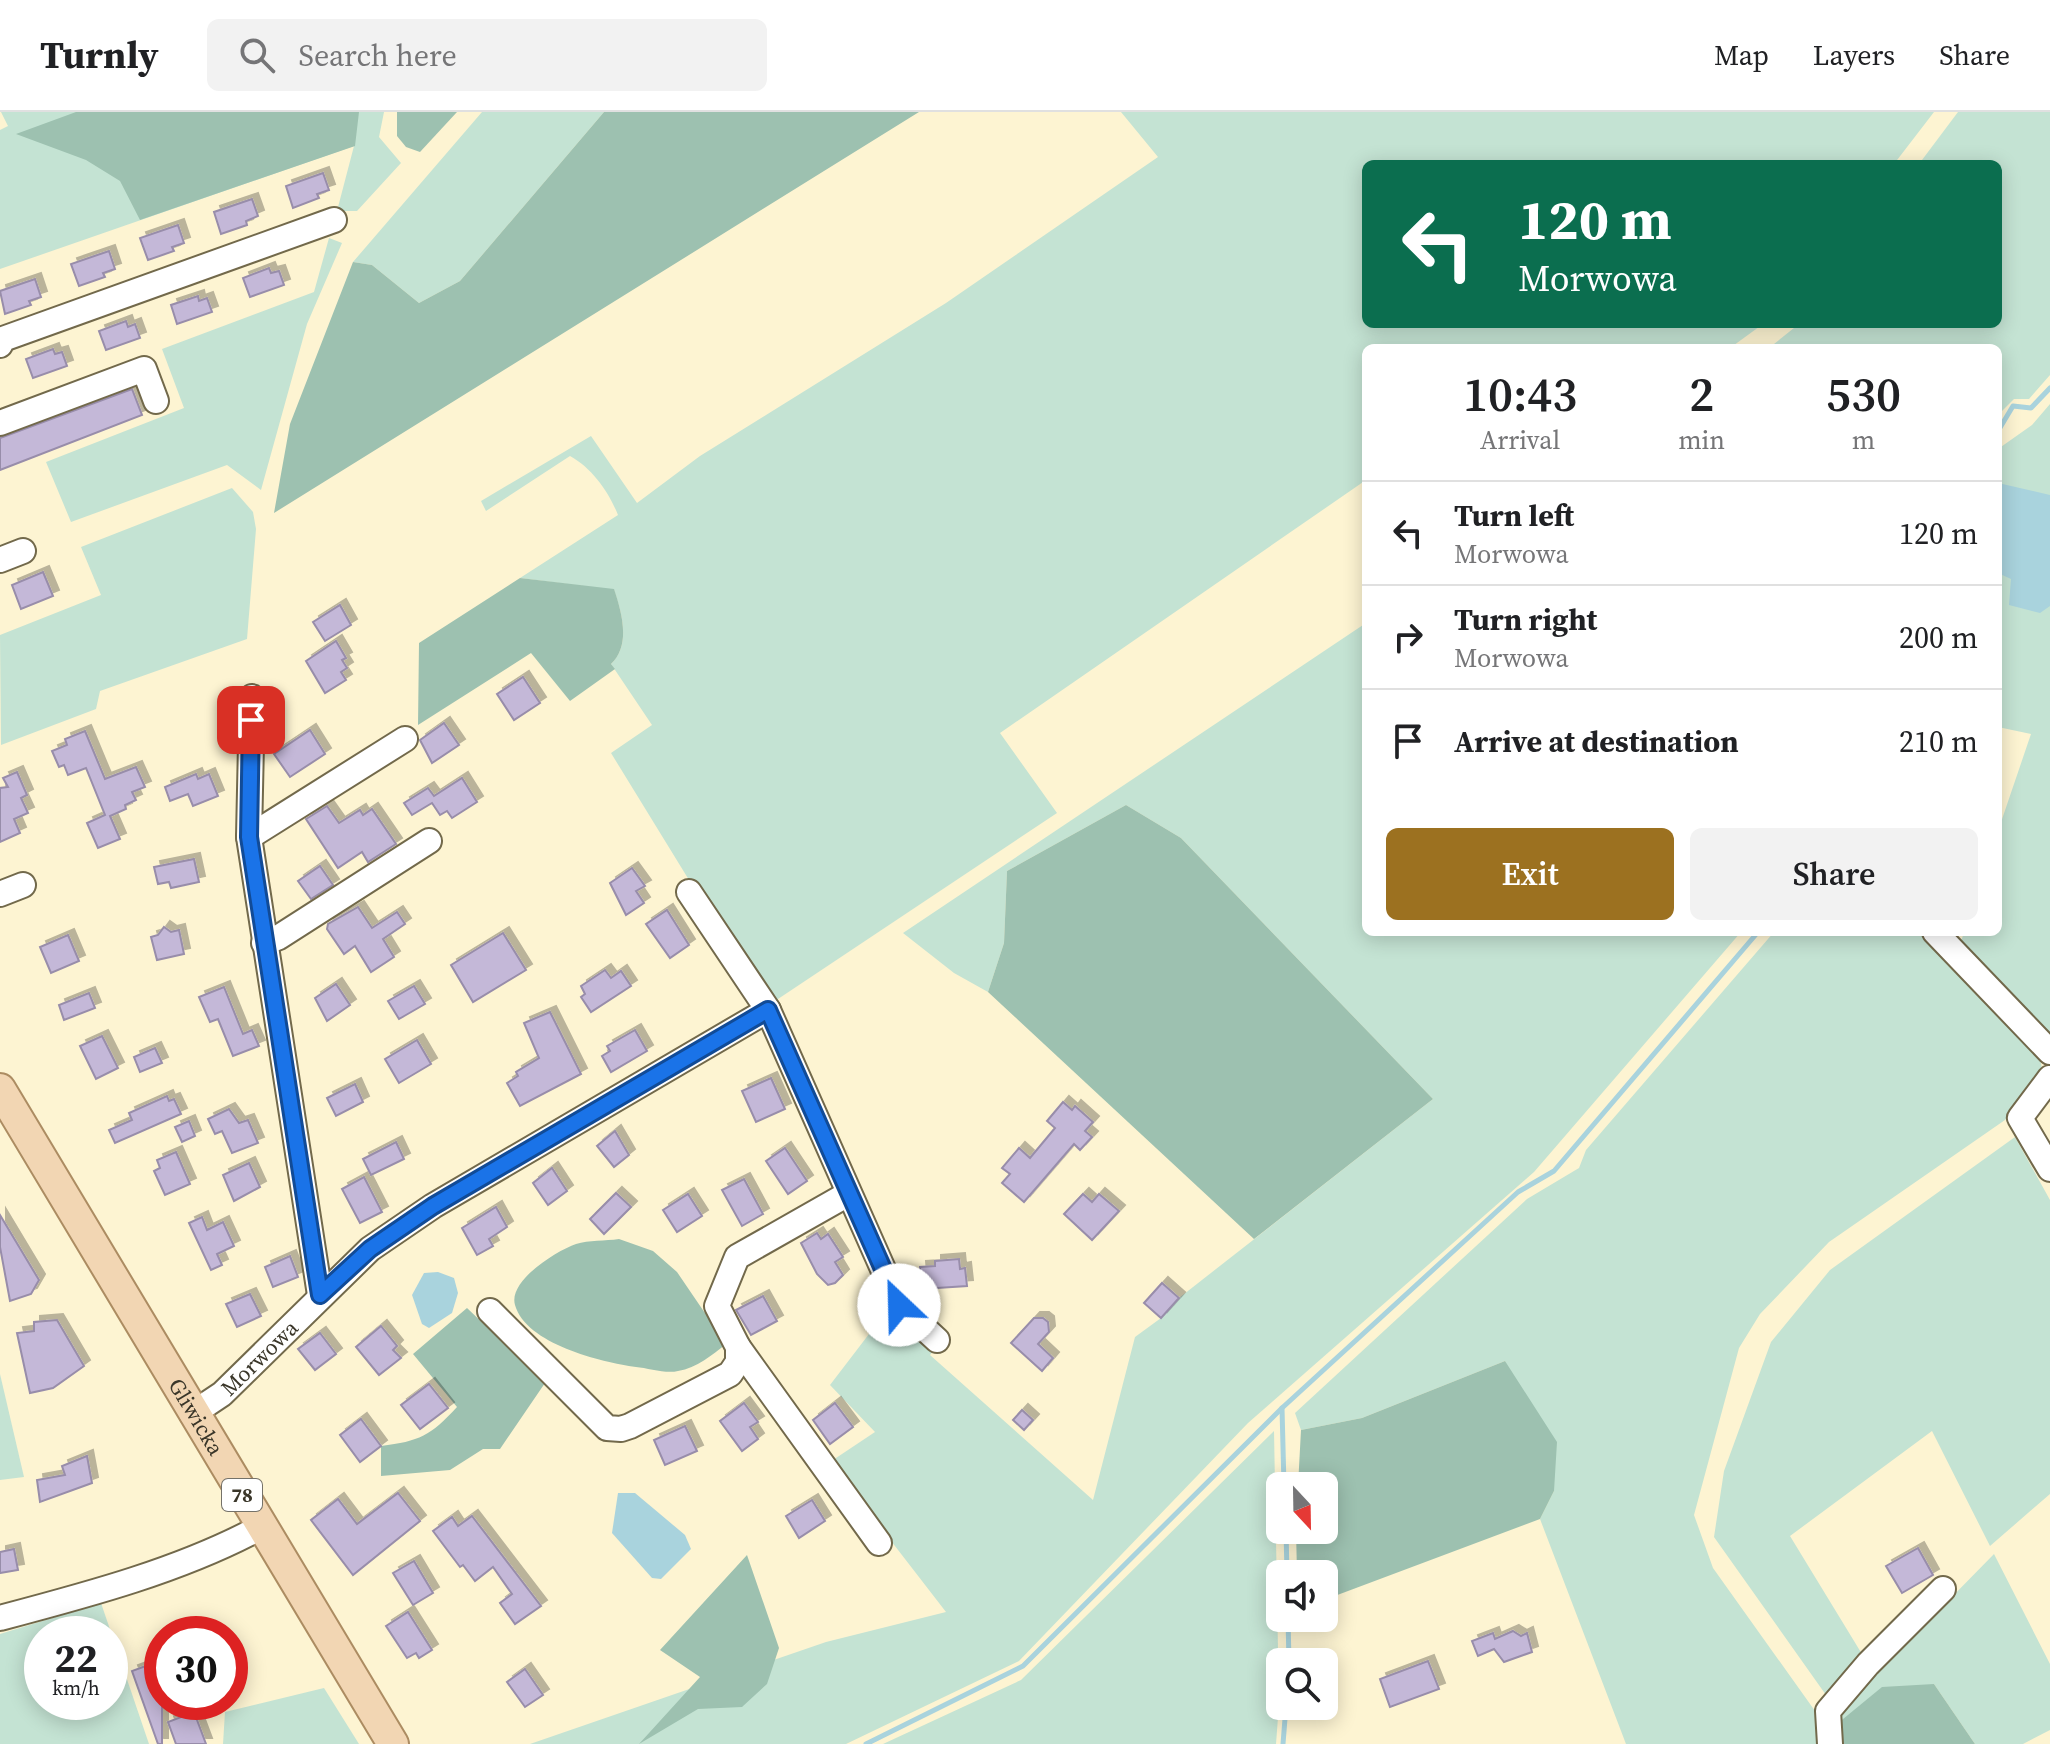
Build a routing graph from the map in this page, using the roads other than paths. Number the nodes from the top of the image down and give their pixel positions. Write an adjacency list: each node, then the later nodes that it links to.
1 (334, 220): 2 (street)
2 (0, 345)
3 (156, 401): 4 (street)
4 (0, 423)
5 (252, 697): 7 (street)
6 (405, 739): 7 (street)
7 (249, 837): 13 (street)
8 (429, 841): 13 (street)
9 (23, 885): 11 (street)
10 (689, 892): 14 (street)
11 (0, 894)
12 (1939, 936): 15 (street)
13 (264, 943): 20 (street)
14 (768, 1010): 19 (street); 20 (street, Morwowa)
15 (2050, 1052)
16 (2050, 1078): 18 (street)
17 (0, 1089): 24 (main road, Gliwicka / 78)
18 (2050, 1169)
19 (848, 1194): 22 (street); 23 (street)
20 (320, 1295): 24 (street, Morwowa)
21 (490, 1311): 23 (street)
22 (937, 1340)
23 (738, 1347): 26 (street)
24 (192, 1414): 25 (main road, Gliwicka / 78)
25 (261, 1527): 28 (street); 29 (main road, Gliwicka / 78)
26 (879, 1543)
27 (1943, 1589): 30 (street)
28 (0, 1618)
29 (393, 1744)
30 (1830, 1744)

